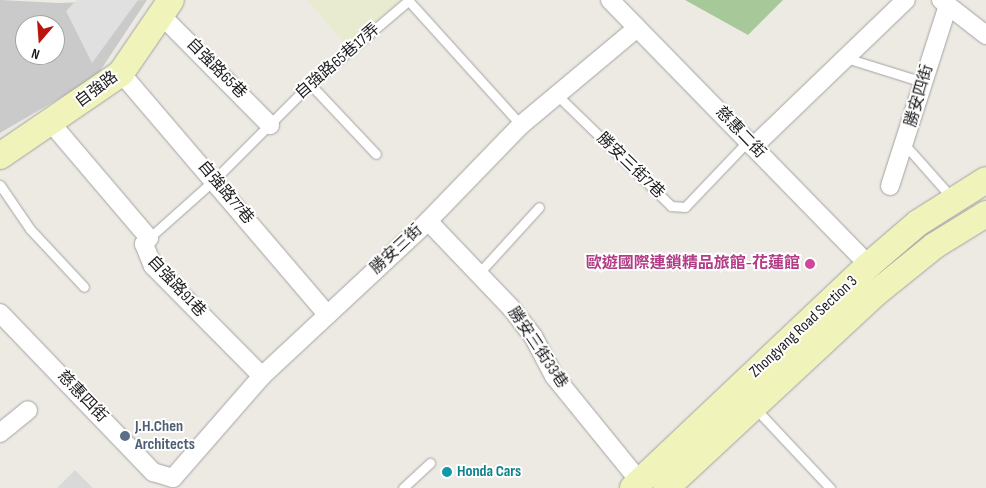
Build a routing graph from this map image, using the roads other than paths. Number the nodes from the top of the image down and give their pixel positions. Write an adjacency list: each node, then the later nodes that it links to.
1 (610, 0): 6 (street, 慈惠二街)
2 (906, 0): 8 (street)
3 (408, 1): 11 (lane, 自強路65巷17弄); 15 (lane)
4 (945, 3): 7 (street); 10 (street, 勝安四街)
5 (166, 7): 9 (street, 自強路); 14 (street, 自強路65巷)
6 (637, 28): 12 (street, 勝安三街); 16 (street, 慈惠二街)
7 (986, 35)
8 (846, 58): 10 (lane); 16 (street)
9 (121, 73): 13 (street, 自強路); 20 (street, 自強路77巷)
10 (923, 82): 17 (street, 勝安四街)
11 (310, 84): 14 (lane, 自強路65巷17弄); 18 (lane)
12 (556, 94): 15 (street, 勝安三街); 16 (lane, 勝安三街7巷)
13 (51, 123): 19 (street, 自強路); 28 (street, 自強路91巷)
14 (270, 125): 20 (lane, 自強路65巷17弄)
15 (521, 125): 27 (street, 勝安三街)
16 (751, 144): 29 (street, 慈惠二街)
17 (906, 146): 23 (street, 勝安四街); 24 (lane)
18 (376, 154)
19 (0, 156)
20 (214, 180): 28 (lane, 自強路65巷17弄); 32 (street, 自強路77巷)
21 (986, 180): 24 (street, Zhongyang Road Section 3)
22 (0, 185): 31 (lane)
23 (890, 186)
24 (952, 198): 29 (street, Zhongyang Road Section 3)
25 (539, 207): 30 (lane)
26 (986, 214): 35 (street, Zhongyang Road Section 3)
27 (428, 221): 30 (street, 勝安三街33巷); 32 (street, 勝安三街)
28 (149, 238): 34 (street, 自強路91巷)
29 (870, 265): 40 (street, Zhongyang Road Section 3)
30 (479, 274): 40 (street, 勝安三街33巷)
31 (84, 287)
32 (328, 315): 34 (street, 勝安三街)
33 (3, 321): 39 (street, 慈惠四街)
34 (262, 376): 39 (street, 勝安三街)
35 (754, 406): 42 (street, Zhongyang Road Section 3); 43 (lane)
36 (28, 410): 37 (street)
37 (0, 434)
38 (430, 463): 41 (lane)
39 (166, 479)
40 (636, 485)
41 (403, 488)
42 (666, 488)
43 (830, 488)

